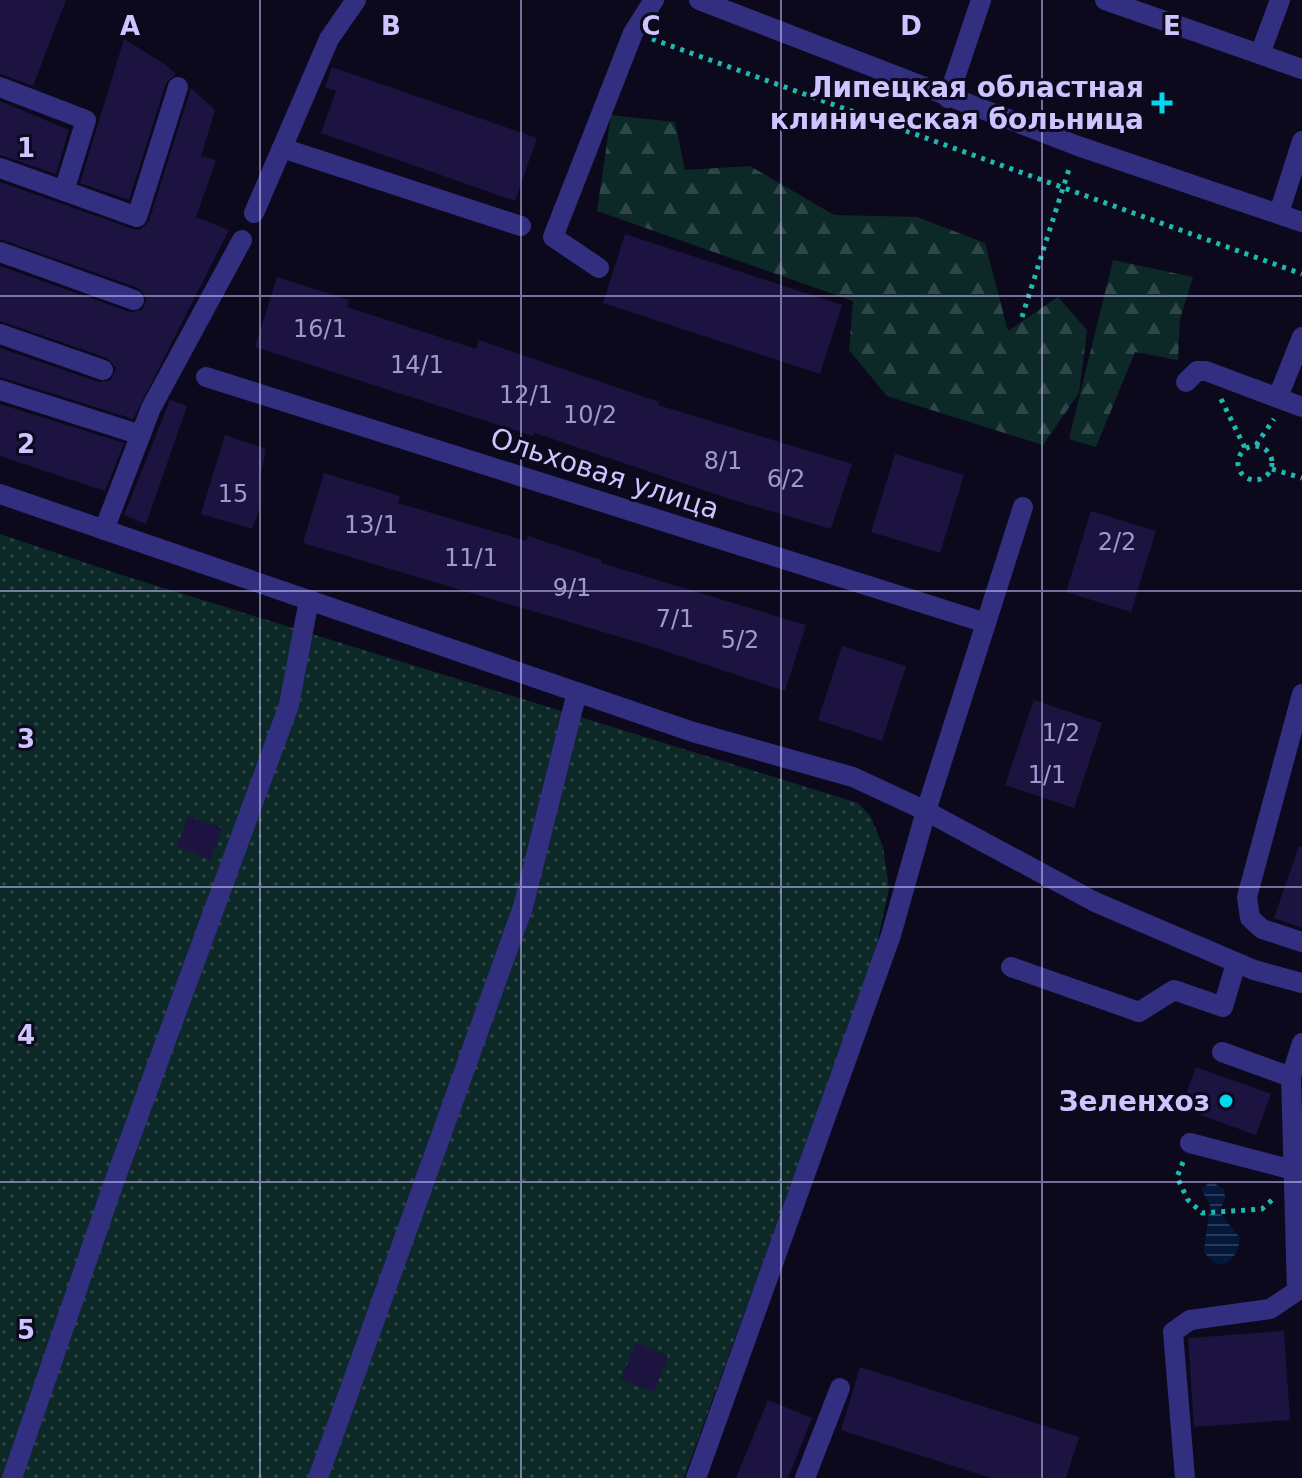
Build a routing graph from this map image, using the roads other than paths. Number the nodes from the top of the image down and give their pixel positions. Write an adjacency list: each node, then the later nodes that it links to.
1 (356, 0): 13 (street)
2 (654, 0): 22 (street)
3 (699, 0): 11 (street)
4 (981, 0): 11 (street)
5 (1105, 0): 7 (street)
6 (1280, 0): 7 (street)
7 (1260, 54): 8 (street)
8 (1302, 69)
9 (0, 87): 15 (street)
10 (178, 87): 15 (street)
11 (948, 98): 17 (street)
12 (1302, 141): 17 (street)
13 (282, 148): 16 (street); 19 (street)
14 (0, 168): 15 (street)
15 (64, 191)
16 (254, 213)
17 (1279, 213): 18 (street)
18 (1302, 222)
19 (521, 226)
20 (242, 240): 31 (street)
21 (0, 252): 23 (street)
22 (599, 268)
23 (134, 300)
24 (0, 334): 26 (street)
25 (1302, 337): 30 (street)
26 (103, 370)
27 (206, 377): 36 (street, Ольховая улица)
28 (1186, 382): 30 (street)
29 (0, 390): 31 (street)
30 (1289, 400)
31 (141, 435): 34 (street)
32 (0, 494): 34 (street)
33 (1023, 507): 36 (street)
34 (96, 527): 35 (street)
35 (309, 600): 37 (street); 52 (street)
36 (986, 623): 39 (street)
37 (577, 692): 39 (street); 53 (street)
38 (1302, 694): 40 (street)
39 (926, 811): 41 (street); 54 (street)
40 (1302, 942)
41 (1236, 963): 42 (street); 43 (street)
42 (1011, 967)
43 (1302, 983)
44 (1302, 1043): 46 (street)
45 (1222, 1052): 46 (street)
46 (1291, 1077): 47 (street)
47 (1298, 1108): 49 (street)
48 (1190, 1143): 49 (street)
49 (1293, 1170): 50 (street)
50 (1300, 1294): 56 (street)
51 (840, 1388): 55 (street)
52 (12, 1478)
53 (318, 1478)
54 (696, 1478)
55 (805, 1478)
56 (1185, 1478)

